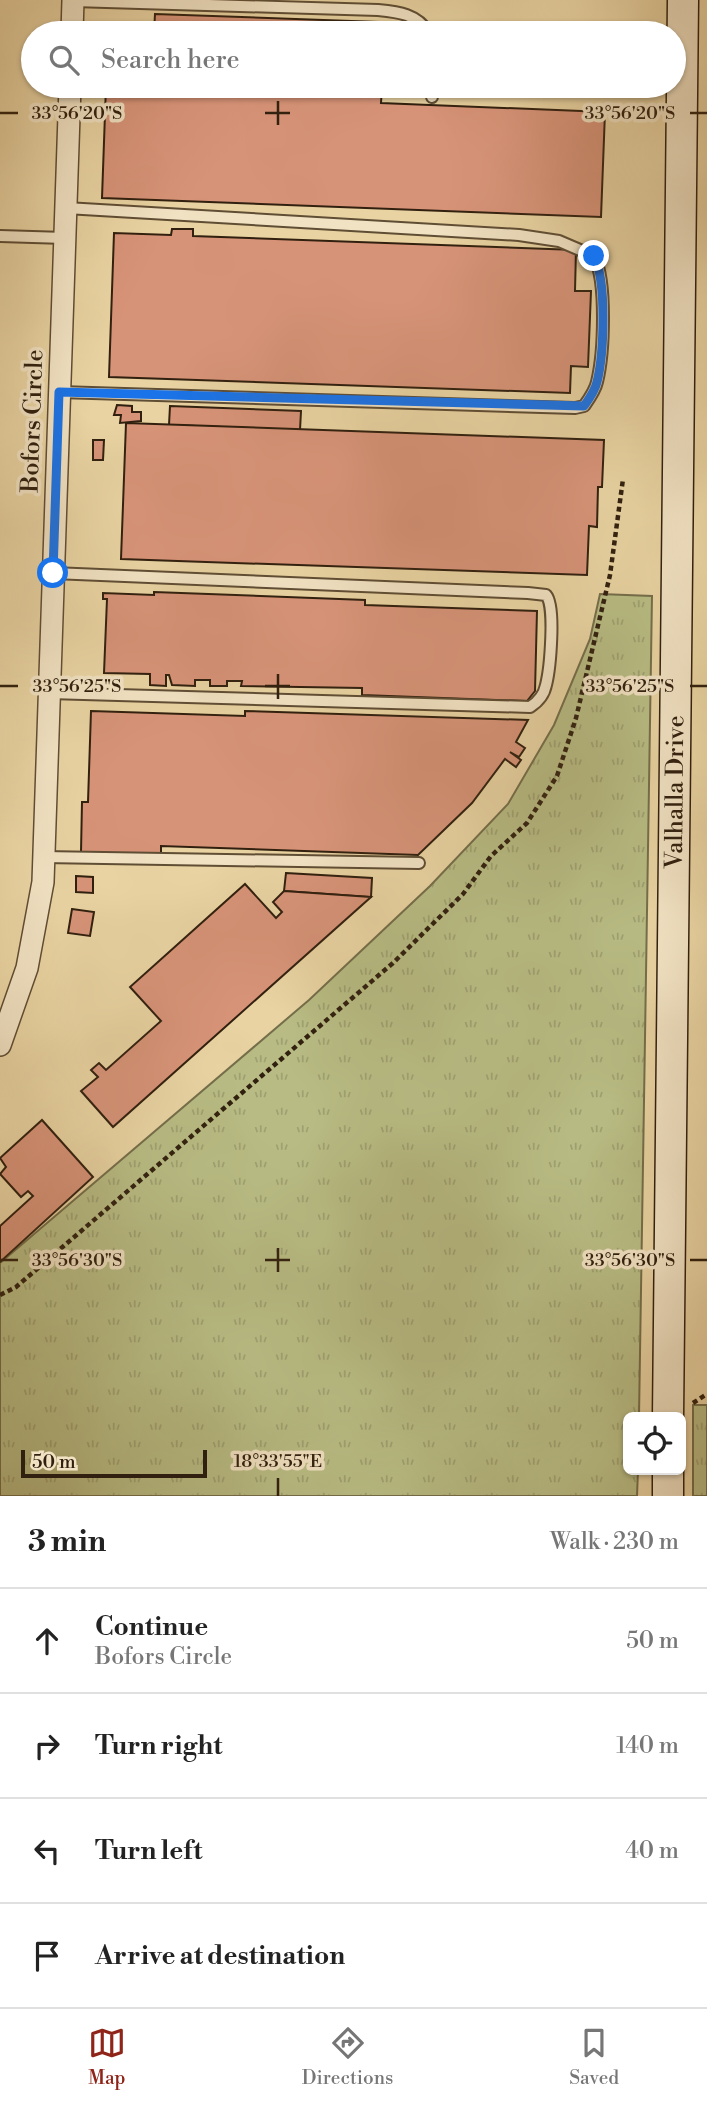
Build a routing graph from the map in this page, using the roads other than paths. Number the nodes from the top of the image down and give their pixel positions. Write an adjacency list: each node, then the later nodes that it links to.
1 (73, 0): 3 (street); 4 (lane)
2 (683, 0): 5 (main road, Valhalla Drive)
3 (72, 21)
4 (422, 21)
5 (683, 21)
6 (70, 98): 8 (street, Bofors Circle)
7 (683, 98): 17 (main road, Valhalla Drive)
8 (66, 208): 10 (street, Bofors Circle); 11 (lane)
9 (0, 236): 10 (lane)
10 (65, 238): 11 (street, Bofors Circle)
11 (59, 392): 12 (street, Bofors Circle)
12 (53, 573): 13 (street, Bofors Circle); 13 (lane)
13 (49, 693): 14 (street, Bofors Circle)
14 (43, 857): 15 (lane); 16 (street, Bofors Circle)
15 (419, 863)
16 (0, 1045)
17 (679, 1411)
18 (668, 1475): 19 (main road)
19 (668, 1496)

